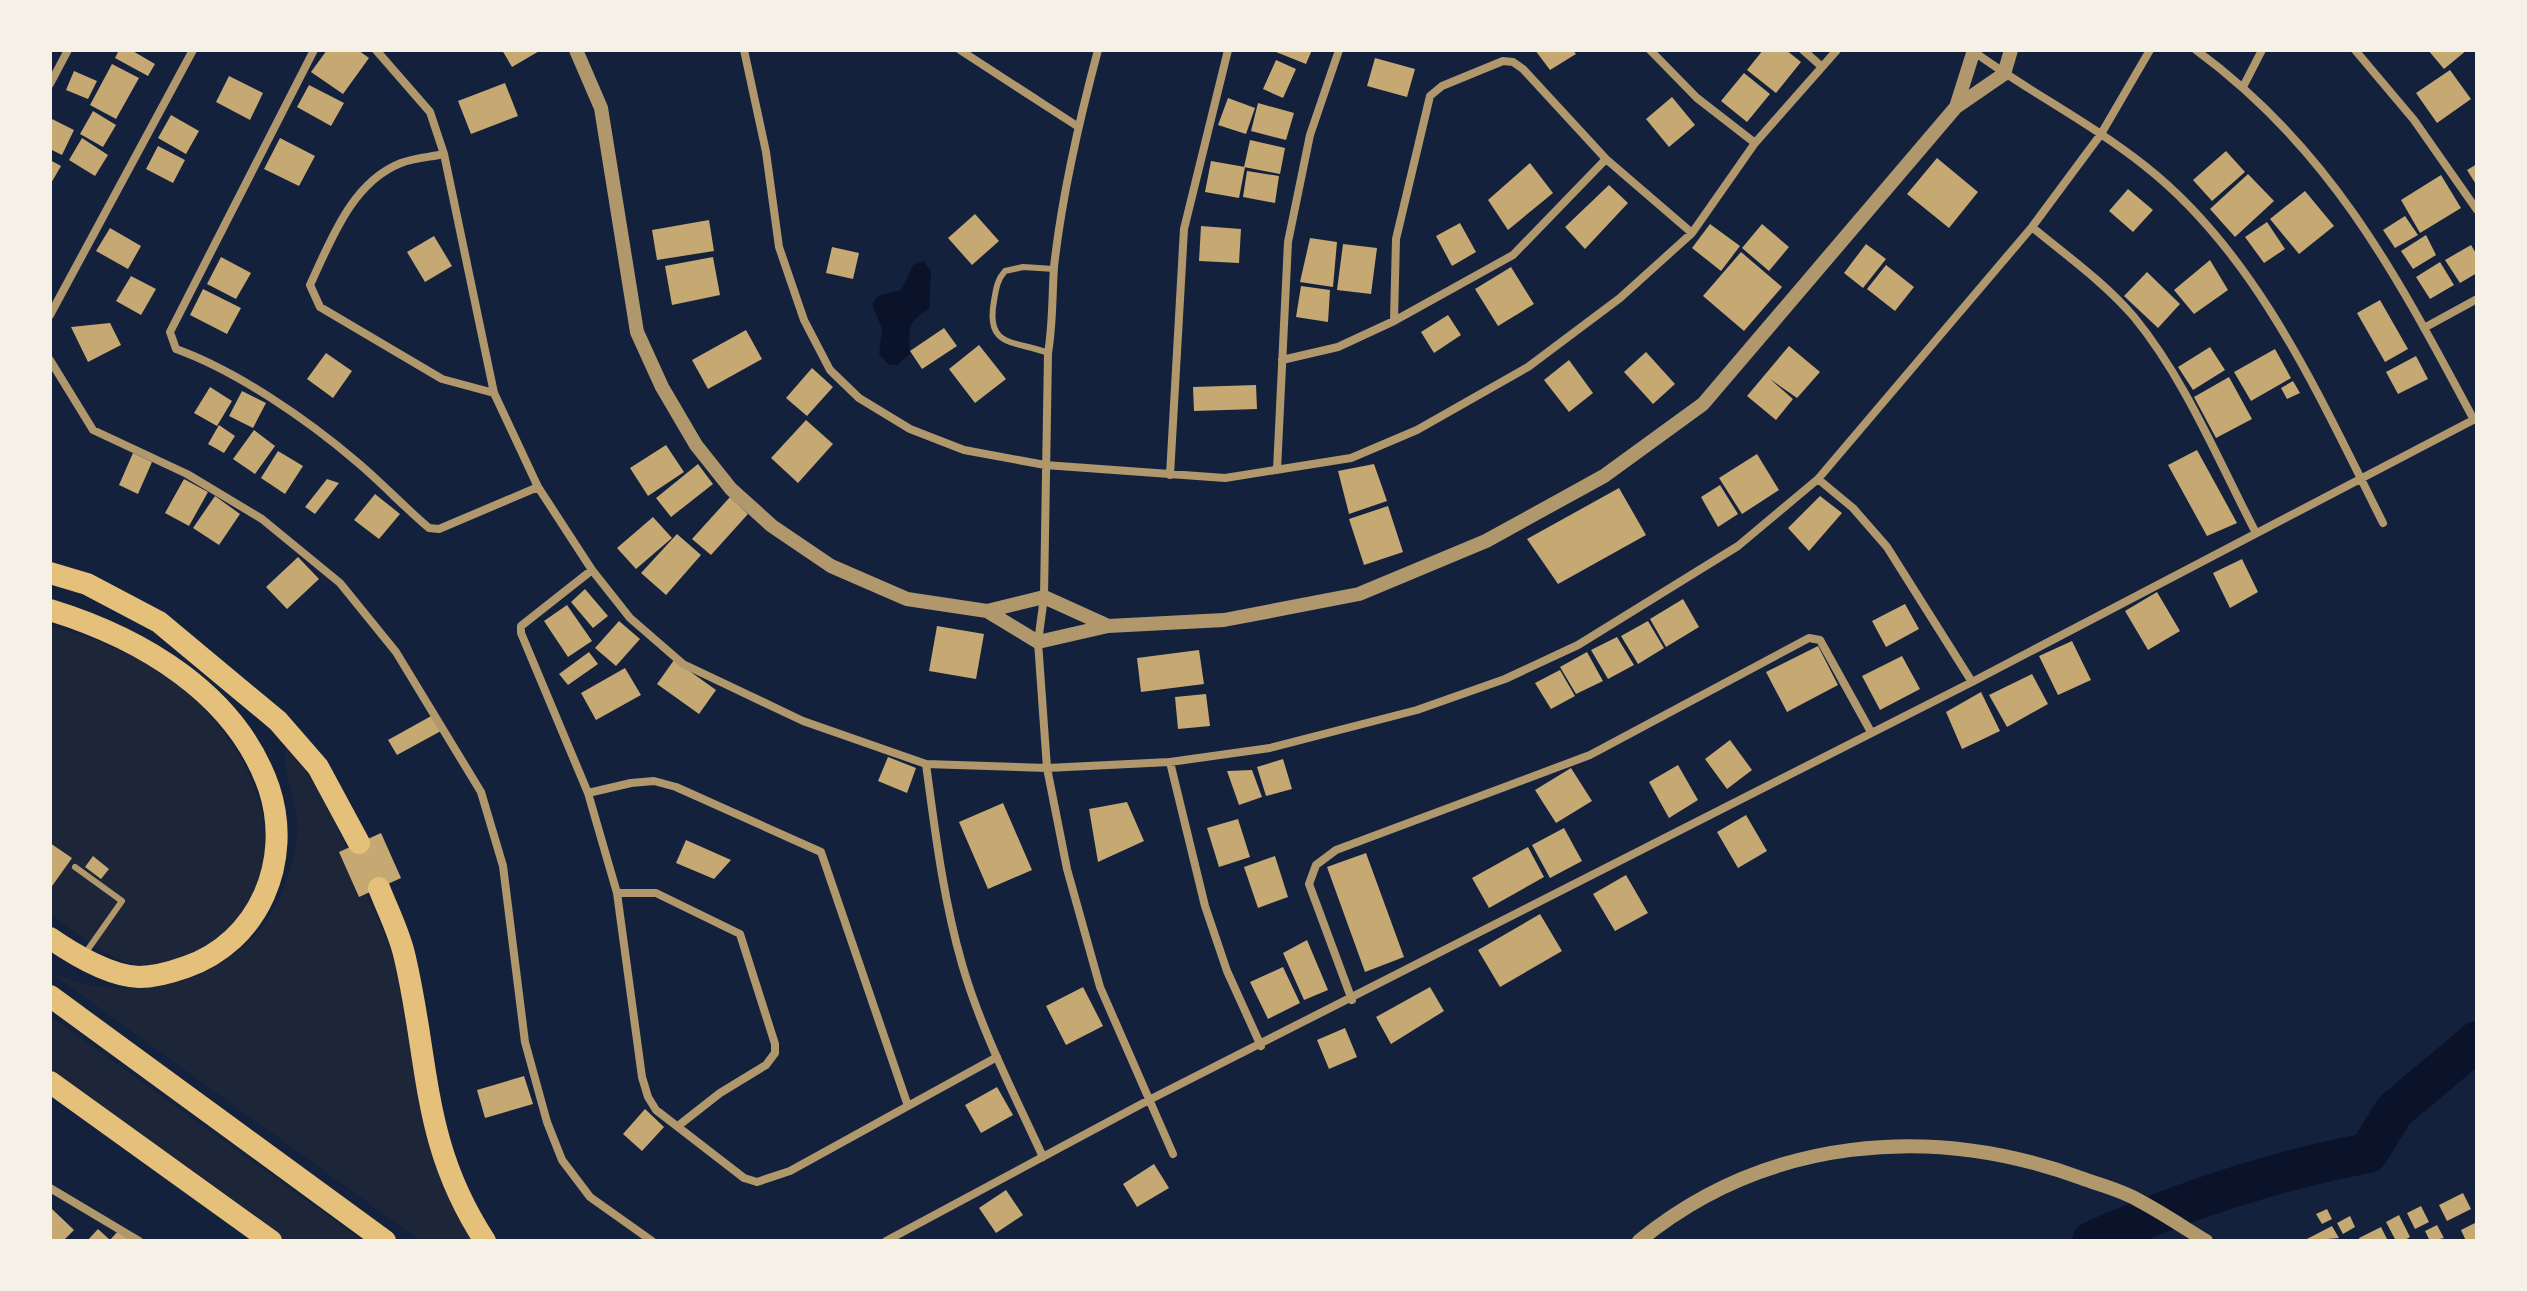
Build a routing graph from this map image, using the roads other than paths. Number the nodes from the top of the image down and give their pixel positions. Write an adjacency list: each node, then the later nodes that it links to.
1 (68, 50): 22 (street)
2 (193, 50): 35 (street)
3 (314, 50): 48 (street)
4 (376, 50): 28 (street)
5 (576, 50): 55 (street)
6 (744, 50): 43 (street)
7 (960, 50): 25 (street)
8 (1098, 50): 25 (street)
9 (1228, 50): 45 (street)
10 (1339, 50): 40 (street)
11 (1650, 50): 27 (street)
12 (1803, 50): 20 (street)
13 (1837, 50): 20 (street)
14 (1973, 50): 21 (street); 24 (street)
15 (2011, 50): 21 (street)
16 (2150, 50): 26 (street)
17 (2196, 50): 23 (street)
18 (2262, 50): 23 (street)
19 (2355, 50): 30 (street)
20 (1821, 66): 27 (street)
21 (2004, 74): 24 (street); 26 (street)
22 (50, 84)
23 (2244, 85): 37 (street)
24 (1956, 107): 56 (street)
25 (1077, 126): 33 (street)
26 (2101, 134): 31 (street); 46 (street)
27 (1755, 143): 32 (street)
28 (444, 154): 41 (street); 41 (street)
29 (1606, 159): 32 (street); 36 (street); 36 (street)
30 (2477, 210)
31 (2032, 227): 47 (street); 50 (street)
32 (1692, 233): 44 (street)
33 (1054, 269): 38 (street); 38 (lane)
34 (2477, 299): 37 (street)
35 (50, 315)
36 (1394, 321): 40 (street)
37 (2424, 328): 42 (street)
38 (1048, 353): 43 (street)
39 (50, 360): 85 (street)
40 (1282, 360): 44 (street)
41 (494, 393): 48 (street)
42 (2475, 419): 46 (street)
43 (1045, 465): 45 (street); 53 (street)
44 (1277, 470): 45 (street)
45 (1170, 475)
46 (2360, 478): 49 (street); 50 (street)
47 (1818, 479): 58 (street); 60 (street)
48 (538, 487): 51 (street)
49 (2383, 523)
50 (2255, 531): 58 (street)
51 (592, 570): 61 (street); 63 (street)
52 (50, 573): 64 (highway)
53 (1044, 597): 55 (street); 56 (street); 57 (street)
54 (50, 610): 69 (highway)
55 (987, 611): 57 (street)
56 (1108, 626): 57 (street)
57 (1038, 642): 62 (street)
58 (1972, 682): 59 (street)
59 (1871, 732): 71 (street); 71 (street)
60 (1170, 762): 62 (street); 72 (street)
61 (926, 764): 62 (street); 73 (street)
62 (1047, 768): 75 (street)
63 (588, 793): 67 (street); 76 (street)
64 (359, 843)
65 (75, 867): 69 (lane)
66 (379, 888): 84 (highway)
67 (617, 893): 77 (street); 77 (street)
68 (50, 938): 69 (highway)
69 (83, 957)
70 (50, 996): 83 (highway)
71 (1352, 1000): 72 (street)
72 (1261, 1046): 75 (street)
73 (997, 1057): 76 (street); 79 (street)
74 (50, 1082): 82 (highway)
75 (1149, 1100): 78 (street); 79 (street)
76 (908, 1106): 77 (street)
77 (678, 1126)
78 (1173, 1154)
79 (1043, 1157): 86 (street)
80 (50, 1188): 81 (street)
81 (139, 1241)
82 (271, 1241)
83 (385, 1241)
84 (485, 1241)
85 (652, 1241)
86 (886, 1241)
87 (1639, 1241): 88 (street)
88 (2205, 1241)

